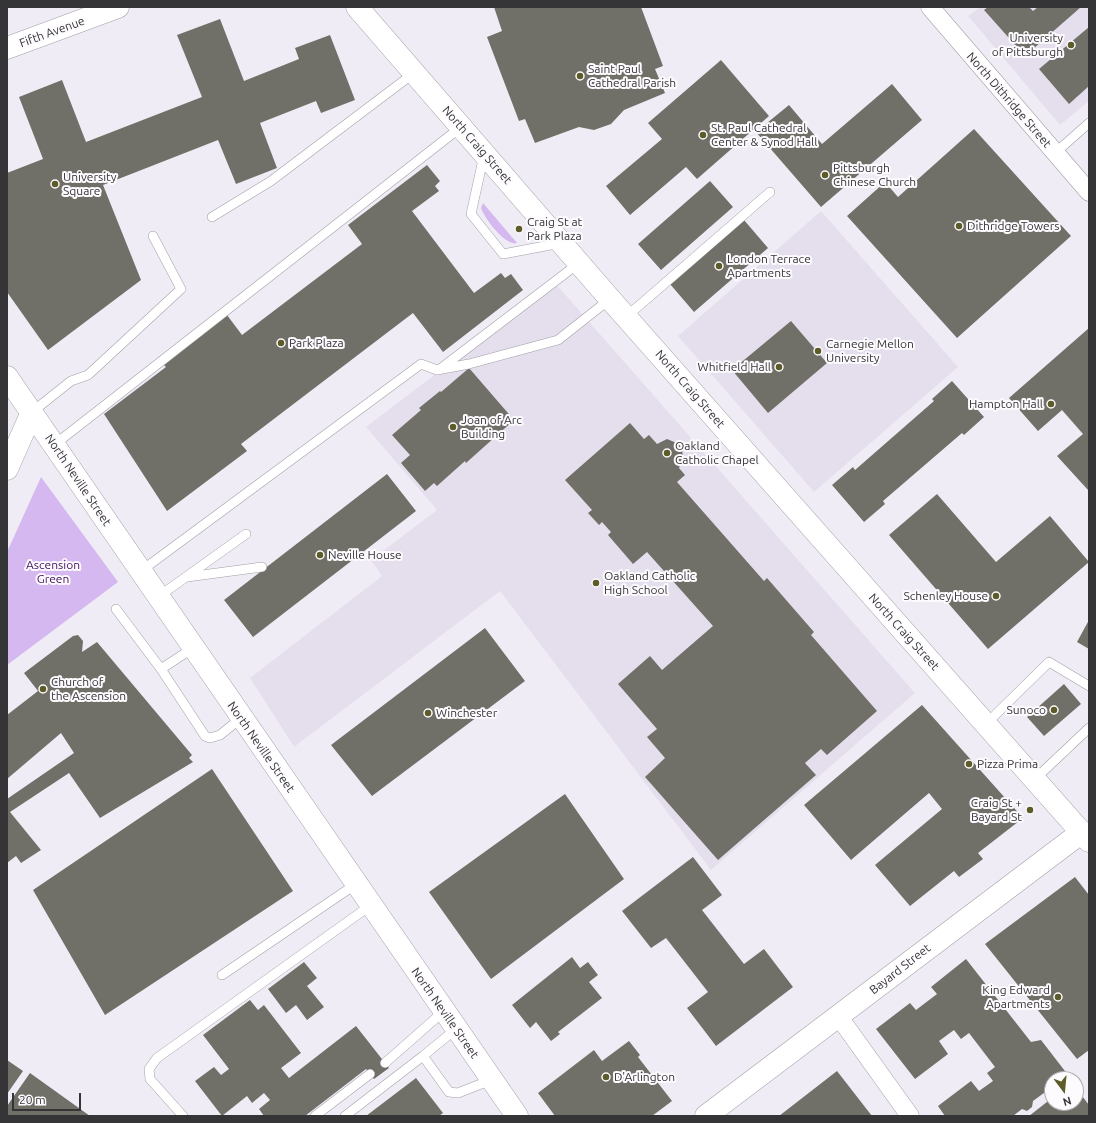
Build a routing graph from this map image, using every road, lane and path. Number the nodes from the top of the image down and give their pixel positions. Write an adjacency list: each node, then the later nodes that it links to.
1 (118, 7): 4 (main road, Fifth Avenue)
2 (357, 7): 5 (main road, North Craig Street)
3 (930, 7): 8 (street, North Dithridge Street)
4 (7, 48)
5 (414, 73): 7 (main road, North Craig Street); 12 (lane)
6 (1089, 123): 8 (lane)
7 (461, 127): 9 (main road, North Craig Street); 21 (lane)
8 (1055, 153): 11 (street, North Dithridge Street)
9 (484, 154): 14 (main road, North Craig Street); 14 (lane)
10 (770, 192): 17 (lane)
11 (1089, 192)
12 (212, 217)
13 (153, 236): 20 (lane)
14 (562, 243): 15 (main road, North Craig Street)
15 (579, 263): 16 (main road, North Craig Street); 18 (lane)
16 (610, 299): 17 (main road, North Craig Street); 18 (lane)
17 (626, 317): 33 (main road, North Craig Street)
18 (437, 370): 25 (lane)
19 (7, 377): 20 (main road, North Neville Street)
20 (32, 412): 21 (main road, North Neville Street); 22 (main road)
21 (54, 445): 25 (main road, North Neville Street)
22 (7, 469)
23 (246, 534): 26 (lane)
24 (262, 566): 26 (lane)
25 (140, 571): 27 (main road, North Neville Street)
26 (186, 577): 27 (lane)
27 (158, 597): 29 (main road, North Neville Street)
28 (116, 609): 30 (lane)
29 (193, 648): 30 (lane); 32 (main road, North Neville Street)
30 (161, 669): 32 (lane)
31 (1089, 686): 33 (lane)
32 (241, 718): 37 (main road, North Neville Street)
33 (986, 724): 35 (main road, North Craig Street)
34 (1088, 730): 35 (lane)
35 (1034, 779): 36 (main road, North Craig Street)
36 (1087, 831): 41 (main road, Bayard Street)
37 (356, 884): 38 (main road, North Neville Street); 39 (lane)
38 (371, 906): 40 (main road, North Neville Street); 47 (lane)
39 (222, 975)
40 (444, 1011): 42 (main road, North Neville Street); 44 (lane)
41 (839, 1017): 51 (main road, Bayard Street); 52 (street)
42 (456, 1029): 43 (lane); 46 (main road, North Neville Street)
43 (423, 1056): 46 (lane); 49 (lane)
44 (385, 1063)
45 (370, 1074): 48 (lane)
46 (491, 1080): 50 (main road, North Neville Street)
47 (183, 1116)
48 (315, 1116)
49 (345, 1116)
50 (517, 1116)
51 (706, 1116)
52 (910, 1116)

